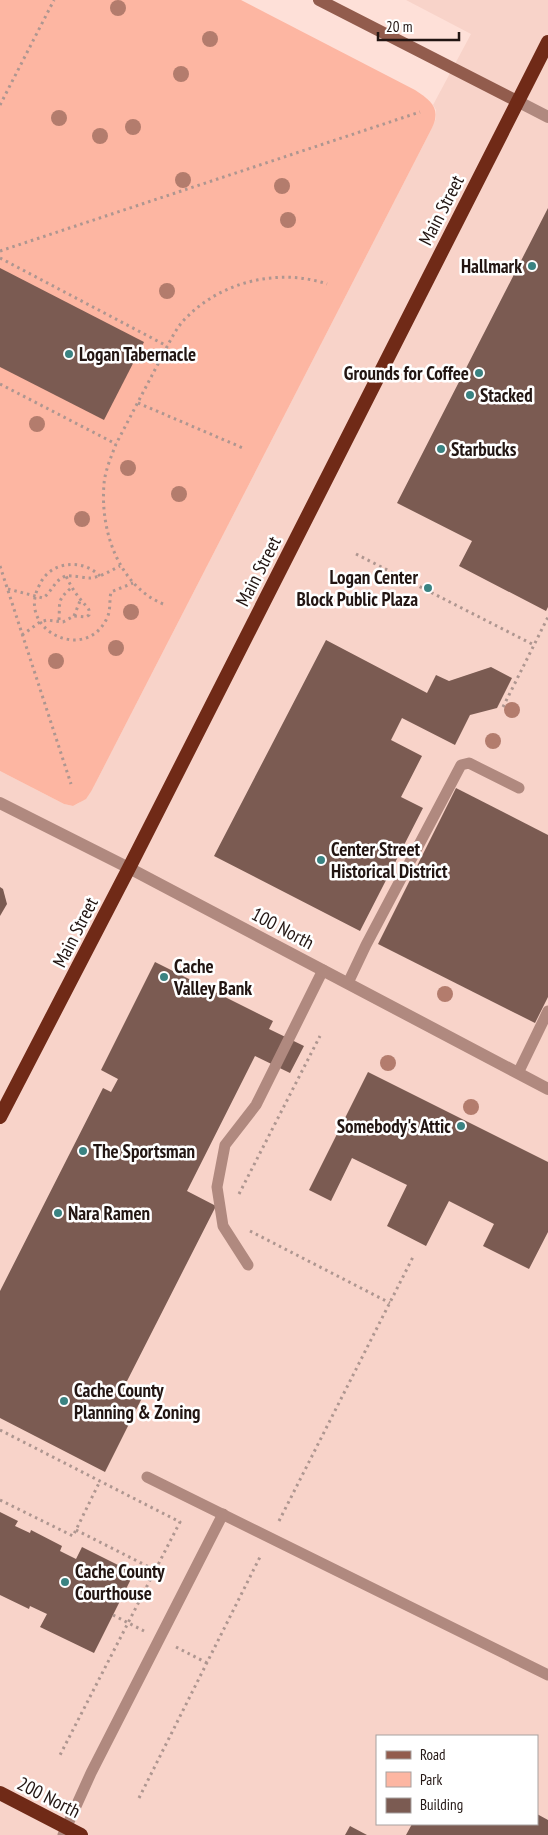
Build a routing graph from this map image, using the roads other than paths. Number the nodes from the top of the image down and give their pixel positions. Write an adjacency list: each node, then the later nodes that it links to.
1 (319, 0): 3 (main road)
2 (548, 42): 3 (highway, Main Street)
3 (517, 101): 4 (street); 7 (highway, Main Street)
4 (548, 117)
5 (519, 788): 9 (lane)
6 (0, 803): 7 (street, 100 North)
7 (129, 868): 8 (street, 100 North); 13 (highway, Main Street)
8 (323, 970): 9 (street, 100 North); 14 (lane)
9 (348, 983): 11 (street, 100 North)
10 (548, 1011): 11 (lane)
11 (518, 1073): 12 (street, 100 North)
12 (548, 1089)
13 (0, 1117)
14 (248, 1265)
15 (148, 1477): 16 (lane)
16 (223, 1514): 17 (lane); 19 (lane)
17 (548, 1676)
18 (0, 1793): 19 (highway, 200 North)
19 (65, 1831): 20 (highway, 200 North)
20 (81, 1835)

